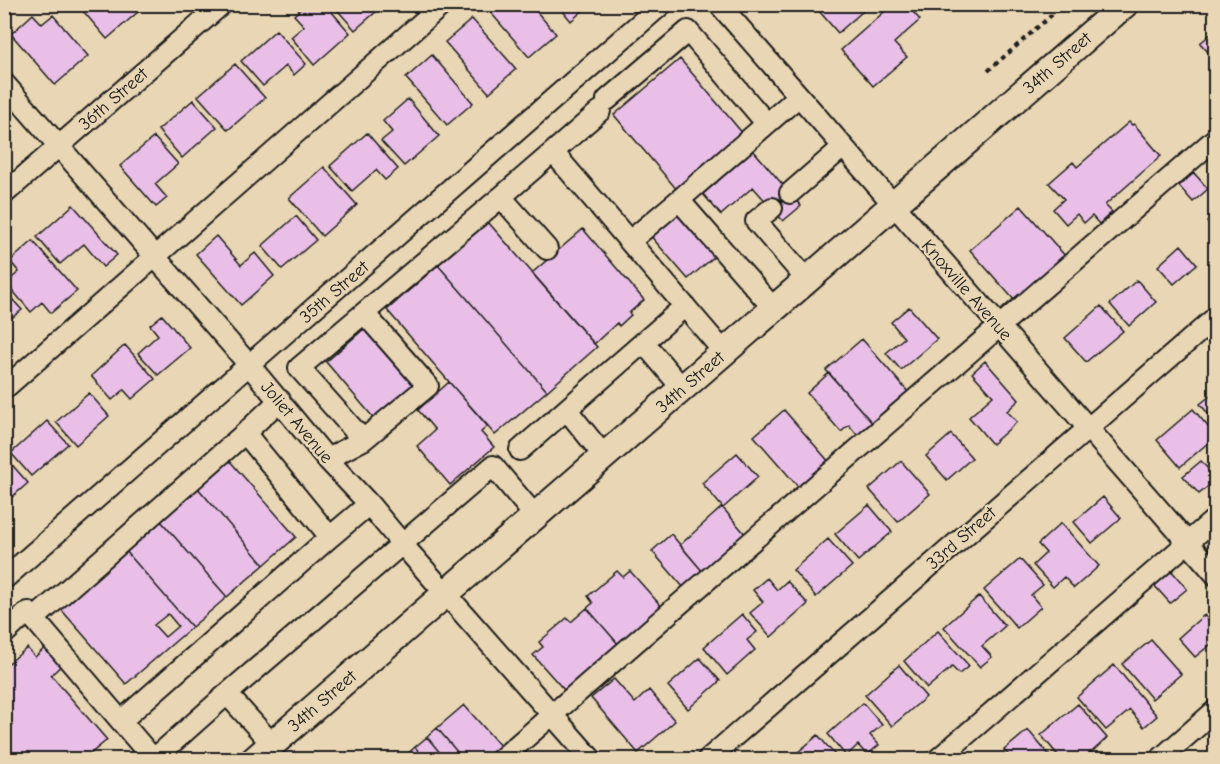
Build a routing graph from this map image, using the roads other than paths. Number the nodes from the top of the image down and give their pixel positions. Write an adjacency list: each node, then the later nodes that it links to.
1 (222, 4): 10 (street, 36th Street)
2 (444, 4): 21 (street)
3 (662, 4): 30 (street, 35th Street)
4 (720, 4): 7 (street, Knoxville Avenue)
5 (1125, 4): 17 (main road, 34th Street)
6 (4, 83): 10 (street, Joliet Avenue)
7 (799, 96): 8 (street); 11 (street, Knoxville Avenue)
8 (767, 124): 12 (street); 16 (street)
9 (1215, 138): 27 (street)
10 (59, 146): 14 (street, 36th Street); 21 (street, Joliet Avenue)
11 (843, 147): 13 (street); 17 (street, Knoxville Avenue)
12 (553, 152): 15 (street); 19 (street)
13 (790, 193)
14 (4, 194)
15 (501, 197): 20 (street); 25 (street)
16 (679, 200): 19 (street); 24 (street)
17 (893, 205): 22 (main road, 34th Street); 27 (street, Knoxville Avenue)
18 (772, 208): 22 (street)
19 (630, 241): 23 (street)
20 (547, 249)
21 (155, 257): 30 (street, Joliet Avenue); 32 (street)
22 (807, 280): 24 (main road, 34th Street)
23 (685, 306): 28 (street); 29 (street)
24 (774, 309): 29 (main road, 34th Street)
25 (364, 313): 37 (street); 37 (street)
26 (1215, 316): 35 (street, 33rd Street)
27 (999, 327): 35 (street, Knoxville Avenue); 54 (street)
28 (644, 343): 31 (street); 34 (street)
29 (724, 352): 31 (main road, 34th Street)
30 (250, 366): 33 (street, Joliet Avenue); 48 (street, 35th Street)
31 (682, 388): 39 (main road, 34th Street)
32 (4, 389)
33 (279, 400): 36 (street); 40 (street, Joliet Avenue)
34 (567, 410): 38 (street); 39 (street)
35 (1087, 428): 45 (street, Knoxville Avenue); 60 (street, 33rd Street)
36 (245, 433): 44 (street); 50 (street)
37 (363, 440): 40 (street)
38 (520, 450)
39 (604, 456): 42 (main road, 34th Street)
40 (327, 459): 41 (street, Joliet Avenue)
41 (369, 504): 44 (street); 46 (street, Joliet Avenue)
42 (535, 516): 46 (street); 49 (main road, 34th Street)
43 (1215, 518): 45 (street)
44 (330, 537): 55 (street)
45 (1187, 543): 47 (street, Knoxville Avenue); 61 (street)
46 (403, 545): 49 (street, Joliet Avenue); 52 (street)
47 (1215, 575)
48 (4, 579)
49 (446, 593): 54 (street, Joliet Avenue); 56 (main road, 34th Street)
50 (34, 619): 51 (street); 55 (street)
51 (4, 634)
52 (227, 694): 56 (street); 57 (street)
53 (1215, 710): 62 (street)
54 (552, 714): 58 (street); 59 (street, Joliet Avenue)
55 (121, 721): 57 (street)
56 (263, 752)
57 (141, 755)
58 (500, 759)
59 (592, 759)
60 (707, 759)
61 (937, 759)
62 (1159, 759)

